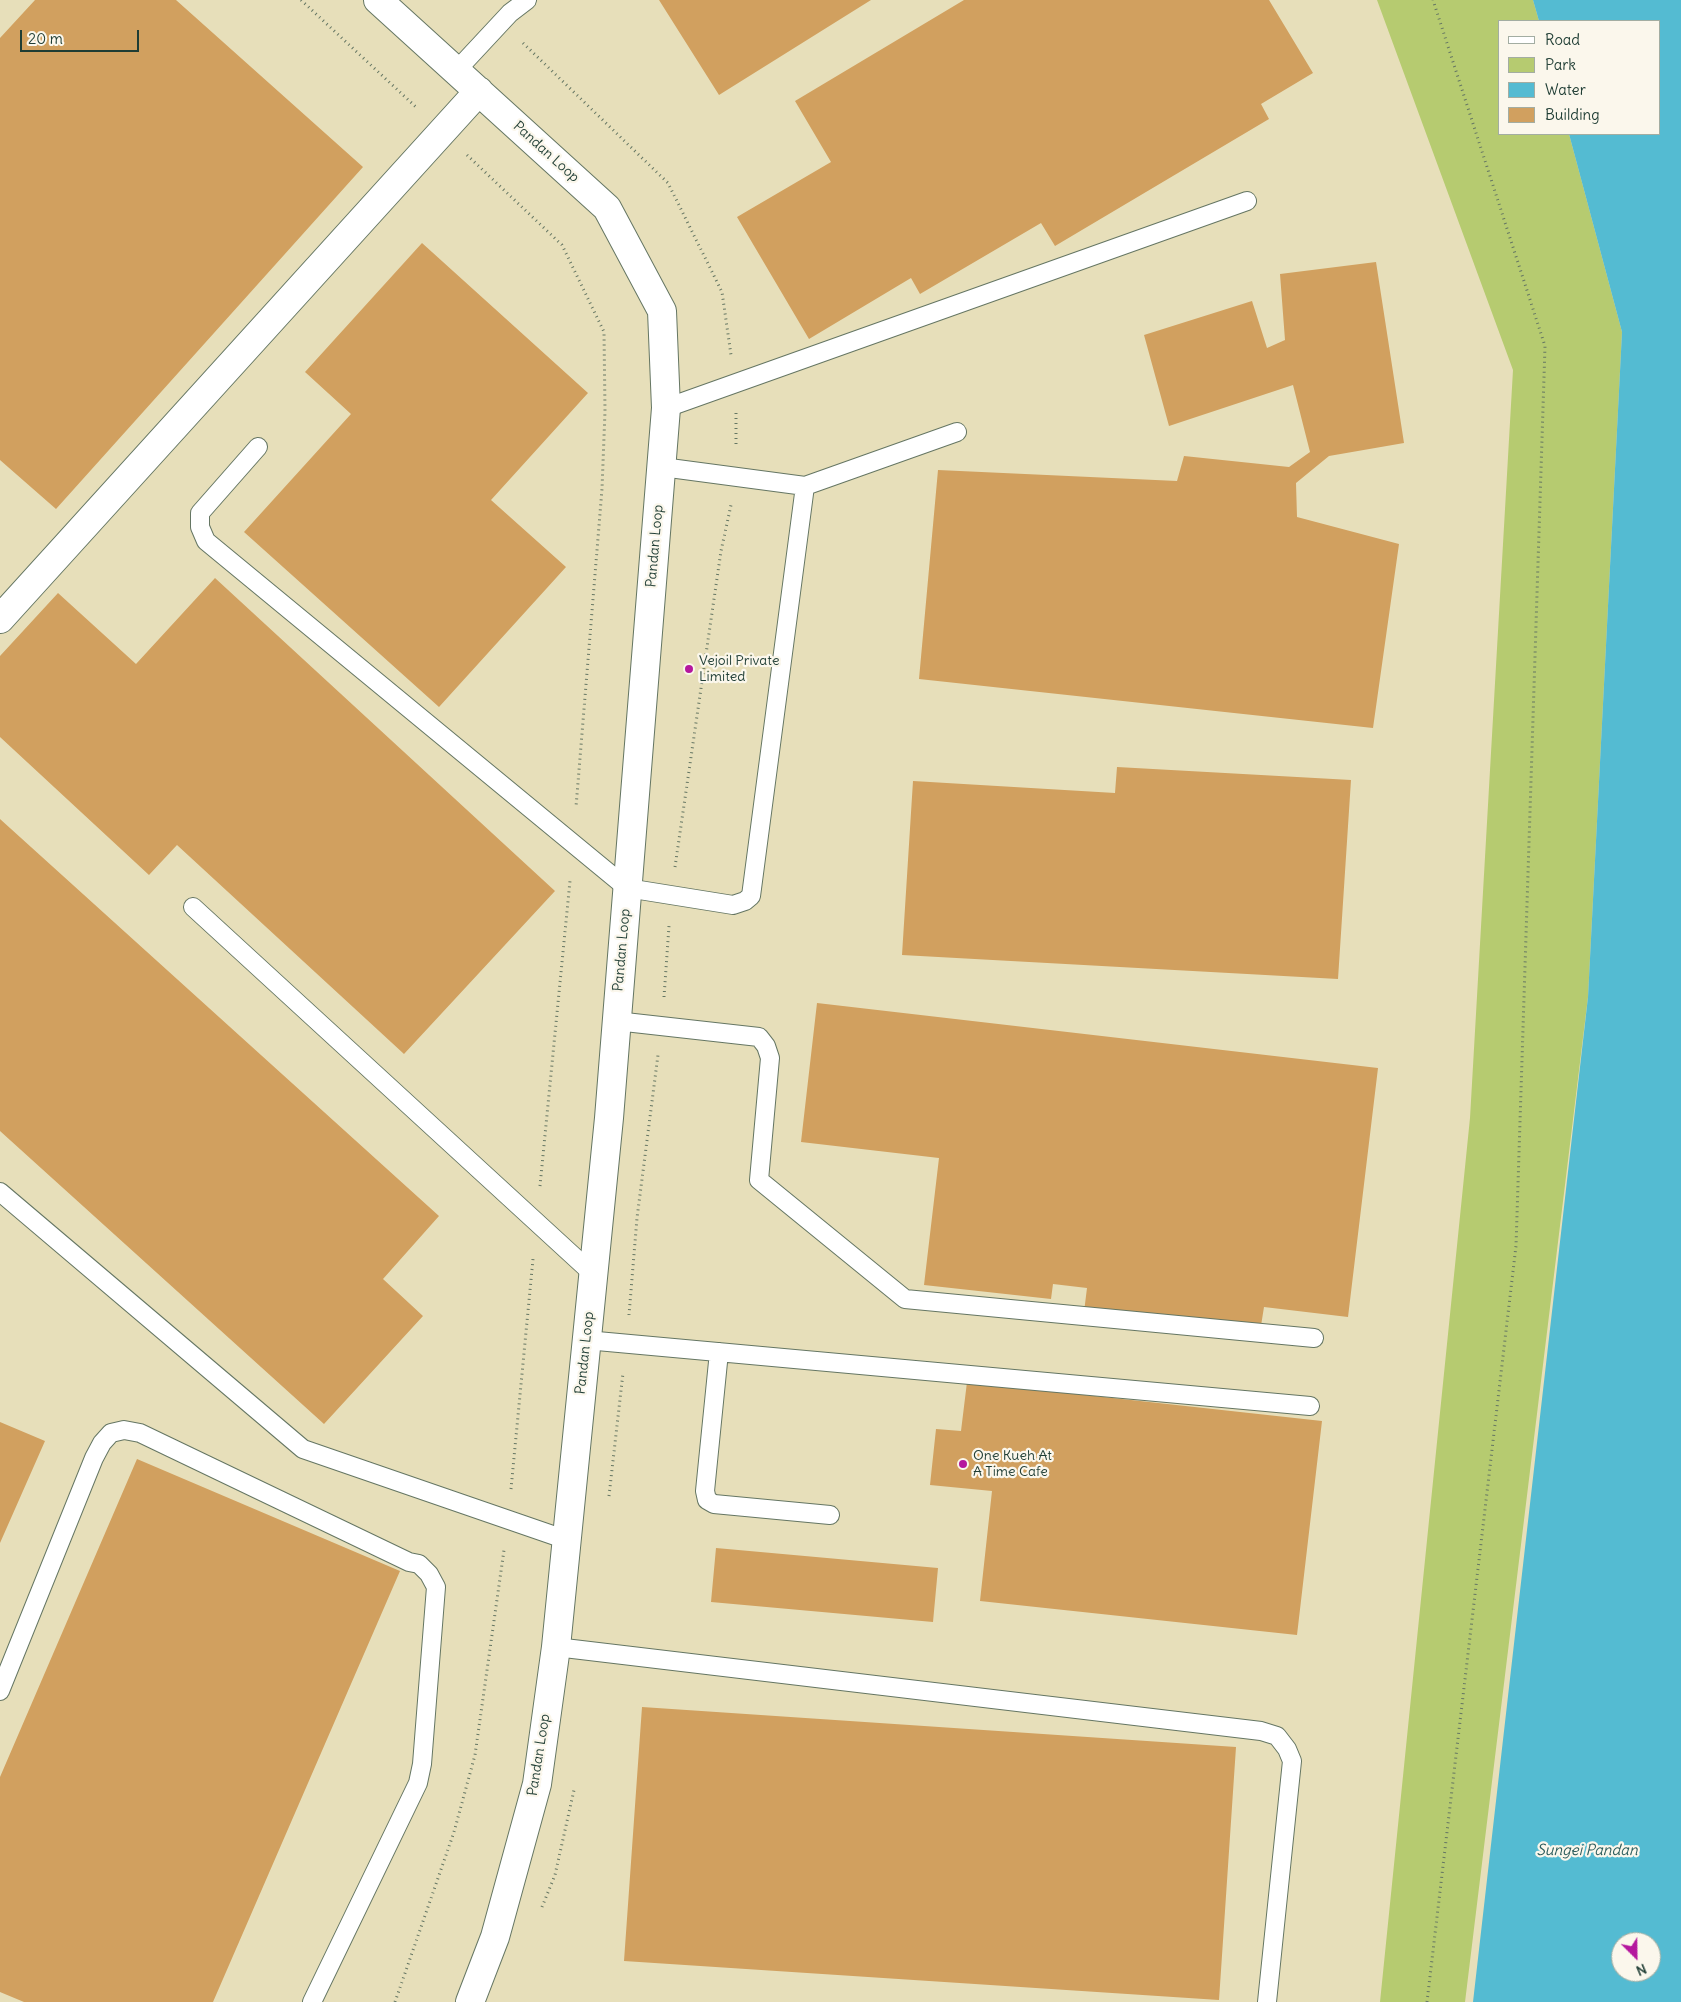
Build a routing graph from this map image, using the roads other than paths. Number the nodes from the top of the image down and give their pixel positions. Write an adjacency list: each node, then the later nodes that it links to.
1 (527, 0): 3 (lane)
2 (389, 3): 3 (street, Pandan Loop)
3 (456, 71): 4 (street, Pandan Loop)
4 (479, 91): 6 (street, Pandan Loop); 11 (street)
5 (1246, 201): 6 (lane)
6 (666, 408): 9 (street, Pandan Loop)
7 (957, 432): 10 (lane)
8 (258, 447): 12 (lane)
9 (662, 467): 10 (lane); 12 (street, Pandan Loop)
10 (805, 486): 12 (lane)
11 (0, 619)
12 (627, 888): 14 (street, Pandan Loop)
13 (193, 907): 16 (lane)
14 (616, 1021): 16 (street, Pandan Loop); 17 (lane)
15 (0, 1192): 22 (lane)
16 (593, 1274): 18 (street, Pandan Loop)
17 (1314, 1338)
18 (586, 1340): 19 (lane); 22 (street, Pandan Loop)
19 (719, 1352): 20 (lane); 21 (lane)
20 (1310, 1406)
21 (830, 1515)
22 (567, 1540): 23 (street, Pandan Loop)
23 (556, 1646): 26 (street, Pandan Loop); 27 (lane)
24 (0, 1691): 25 (lane)
25 (312, 2002)
26 (470, 2002)
27 (1267, 2002)

